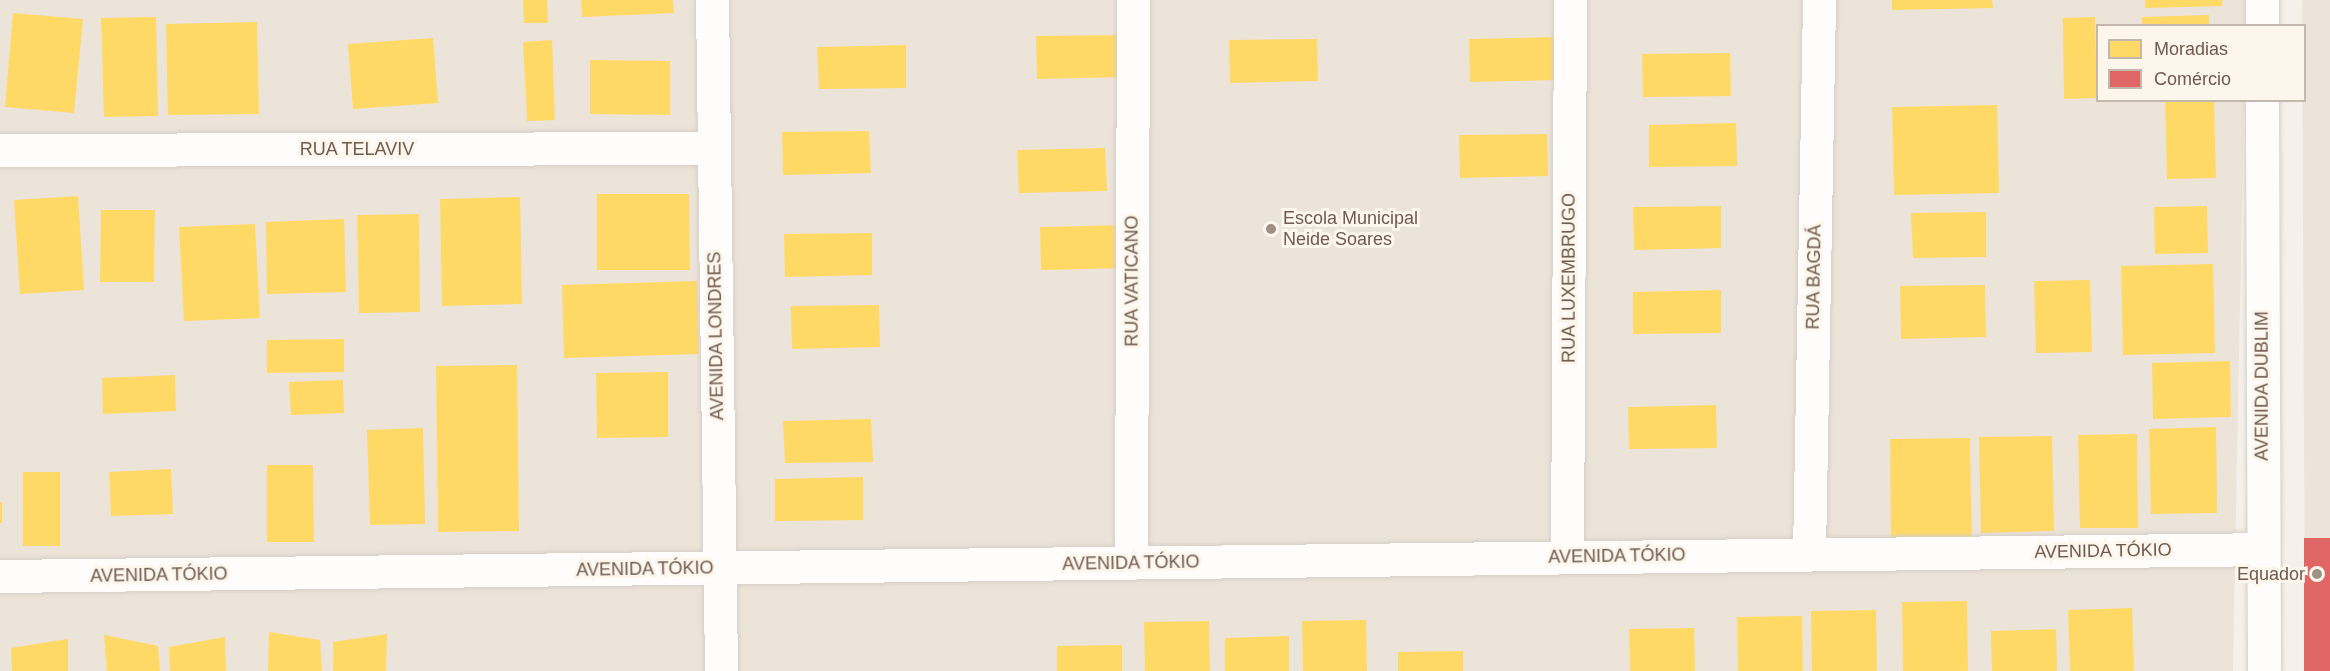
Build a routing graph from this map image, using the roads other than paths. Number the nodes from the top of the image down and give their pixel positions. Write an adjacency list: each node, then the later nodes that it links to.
1 (712, 0): 8 (street, AVENIDA LONDRES)
2 (1133, 0): 13 (street, RUA VATICANO)
3 (1570, 0): 12 (street, RUA LUXEMBRUGO)
4 (1819, 0): 11 (street, RUA BAGDÁ)
5 (2262, 0): 6 (street)
6 (2262, 24)
7 (2262, 102): 10 (street, AVENIDA DUBLIM)
8 (714, 148): 9 (street, RUA TELAVIV); 14 (street, AVENIDA LONDRES)
9 (0, 150)
10 (2262, 549): 11 (street, AVENIDA TÓKIO); 17 (street, AVENIDA DUBLIM)
11 (1809, 554): 12 (street, AVENIDA TÓKIO)
12 (1567, 556): 13 (street, AVENIDA TÓKIO)
13 (1131, 563): 14 (street, AVENIDA TÓKIO)
14 (719, 568): 15 (street, AVENIDA TÓKIO); 16 (street, AVENIDA LONDRES)
15 (0, 576)
16 (721, 671)
17 (2264, 671)

